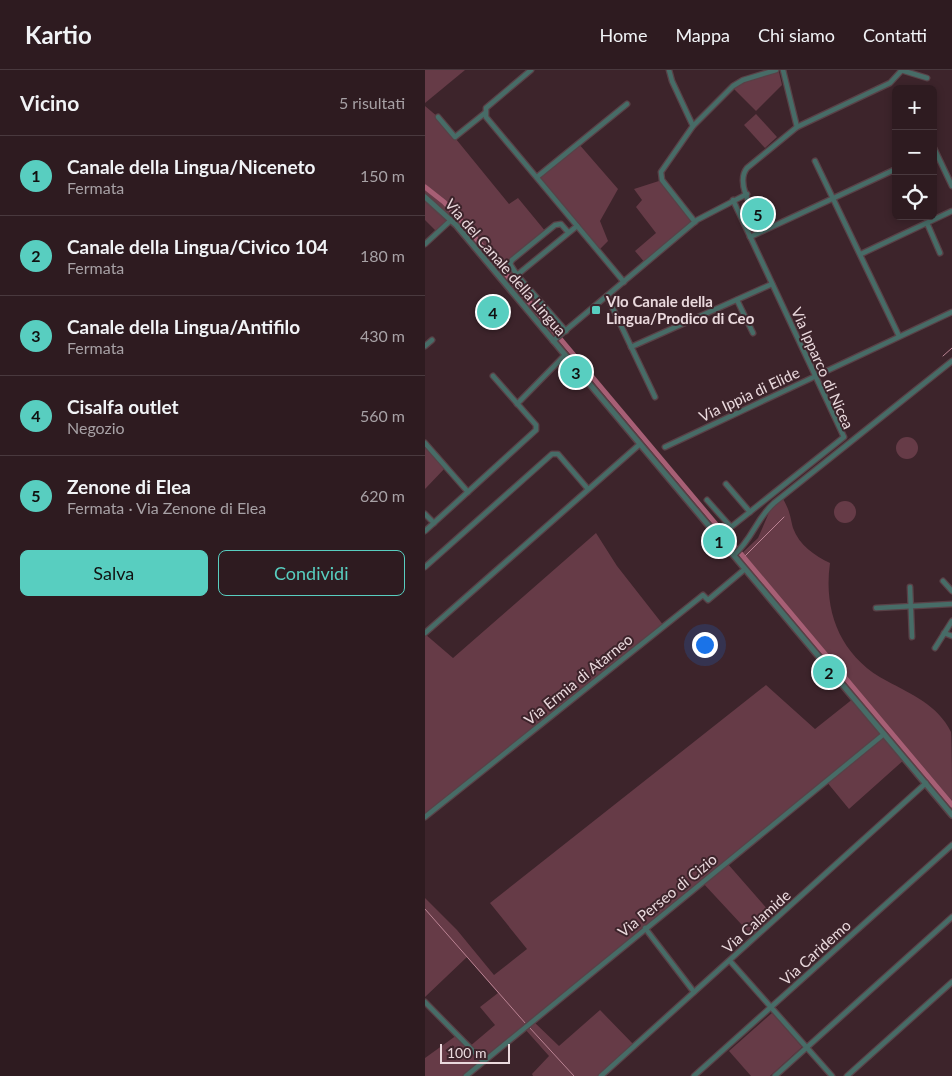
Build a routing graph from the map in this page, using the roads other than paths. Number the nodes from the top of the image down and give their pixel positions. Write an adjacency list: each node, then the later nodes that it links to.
1 (531, 70): 8 (street)
2 (669, 70): 10 (street)
3 (776, 70): 10 (street)
4 (783, 70): 11 (street)
5 (902, 70): 6 (street); 11 (street)
6 (927, 78)
7 (627, 104): 15 (street)
8 (485, 113): 9 (street); 15 (street)
9 (438, 116)
10 (693, 126): 23 (street)
11 (797, 127): 17 (street)
12 (937, 156): 16 (street)
13 (815, 161): 19 (street)
14 (892, 172): 19 (street)
15 (537, 177): 25 (street)
16 (952, 186)
17 (747, 194): 20 (street); 26 (street)
18 (425, 197): 22 (street, Via del Canale della Lingua)
19 (834, 198): 26 (street); 31 (street)
20 (733, 200): 23 (street); 28 (street, Via Ipparco di Nicea)
21 (952, 211): 24 (street)
22 (451, 220): 29 (street); 42 (street, Via del Canale della Lingua)
23 (695, 222): 33 (street)
24 (927, 223): 30 (street); 31 (street)
25 (577, 226): 27 (street); 33 (street)
26 (763, 230): 28 (street)
27 (568, 232): 32 (street); 32 (street)
28 (750, 237): 34 (street, Via Ipparco di Nicea)
29 (425, 244)
30 (940, 253)
31 (861, 254): 40 (street)
32 (517, 275): 38 (street)
33 (624, 282): 35 (street)
34 (771, 284): 36 (street); 48 (street, Via Ipparco di Nicea)
35 (607, 296): 38 (street); 44 (street)
36 (737, 300): 39 (street); 44 (street)
37 (952, 312): 40 (street, Via Ippia di Elide)
38 (564, 332): 42 (street)
39 (753, 333)
40 (899, 336): 48 (street, Via Ippia di Elide)
41 (433, 340): 43 (street)
42 (554, 340): 45 (street, Via del Canale della Lingua)
43 (425, 346)
44 (631, 347): 49 (street)
45 (565, 355): 50 (street); 54 (street, Via del Canale della Lingua)
46 (952, 361): 53 (street)
47 (493, 376): 50 (street)
48 (815, 377): 51 (street, Via Ipparco di Nicea); 55 (street, Via Ippia di Elide)
49 (655, 397)
50 (517, 404): 58 (street)
51 (843, 437): 53 (street); 60 (street, Via Ipparco di Nicea)
52 (425, 443): 58 (street)
53 (847, 443): 64 (street)
54 (640, 444): 57 (street); 64 (street, Via del Canale della Lingua)
55 (665, 448)
56 (726, 484): 60 (street)
57 (588, 490): 65 (street); 75 (street)
58 (468, 492): 62 (street)
59 (707, 500): 60 (street, Via Ipparco di Nicea)
60 (750, 512)
61 (425, 514): 62 (street)
62 (434, 523): 63 (street)
63 (425, 531)
64 (735, 554): 66 (street, Via del Canale della Lingua)
65 (425, 566)
66 (745, 569): 79 (street, Via del Canale della Lingua); 82 (street, Via Ermia di Atarneo)
67 (943, 581): 69 (street)
68 (910, 587): 71 (street)
69 (952, 591)
70 (952, 604): 71 (street)
71 (911, 606): 72 (street); 77 (street)
72 (876, 608)
73 (952, 621): 74 (street)
74 (944, 633): 76 (street); 78 (street)
75 (425, 634)
76 (952, 636)
77 (912, 637)
78 (935, 648)
79 (884, 734): 80 (street, Via del Canale della Lingua); 85 (street, Via Perseo di Cizio)
80 (926, 783): 81 (street, Via del Canale della Lingua); 86 (street, Via Calamide)
81 (952, 815)
82 (425, 817)
83 (952, 844): 90 (street, Via Caridemo)
84 (952, 917): 91 (street)
85 (645, 928): 88 (street); 92 (street, Via Perseo di Cizio)
86 (731, 961): 88 (street, Via Calamide); 90 (street)
87 (952, 982): 98 (street)
88 (694, 992): 94 (street, Via Calamide)
89 (425, 1002): 92 (street)
90 (771, 1009): 91 (street); 95 (street, Via Caridemo)
91 (807, 1047): 96 (street); 97 (street)
92 (483, 1061): 93 (street, Via Perseo di Cizio)
93 (466, 1076)
94 (601, 1076)
95 (695, 1076)
96 (775, 1076)
97 (832, 1076)
98 (847, 1076)

